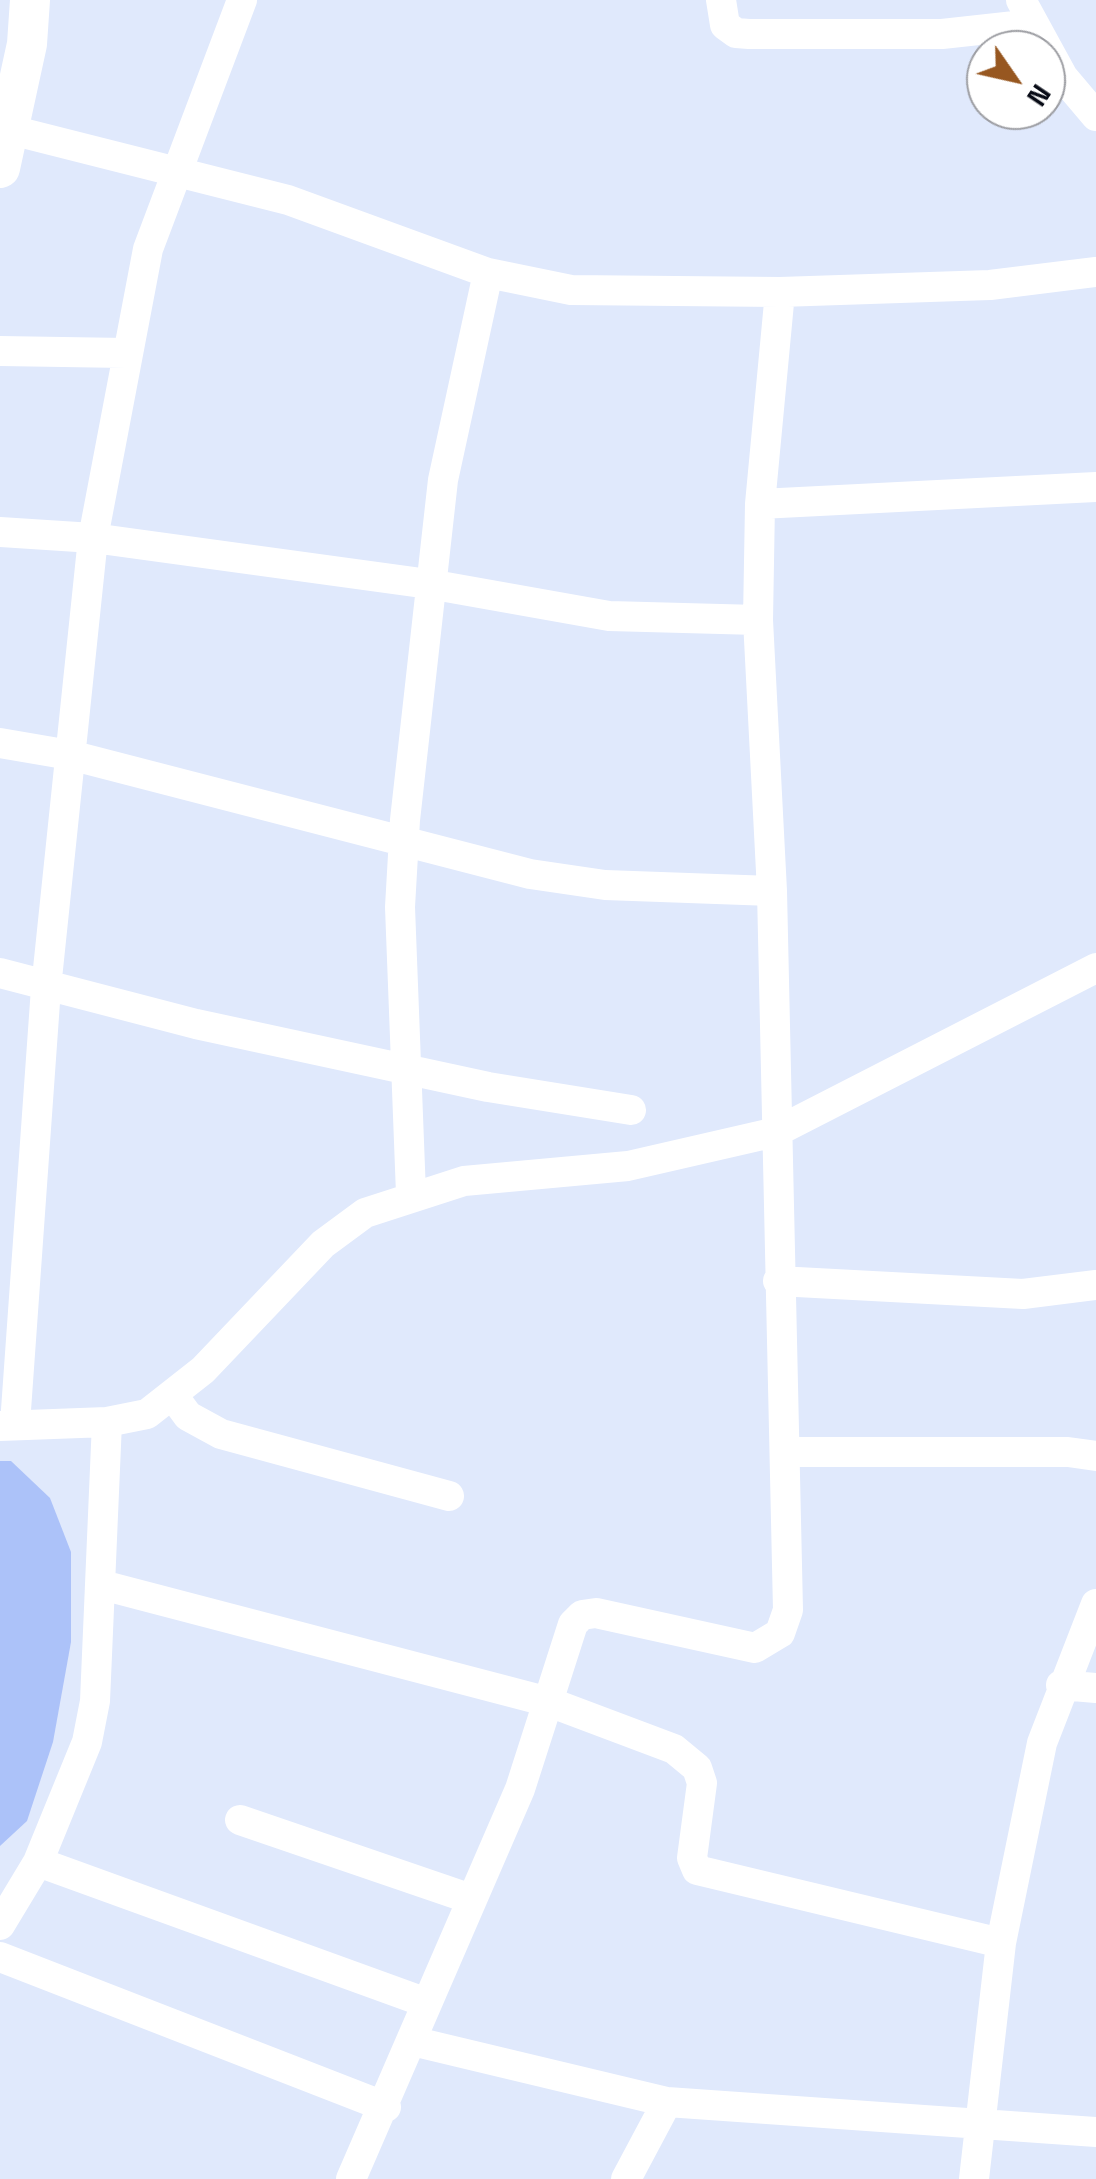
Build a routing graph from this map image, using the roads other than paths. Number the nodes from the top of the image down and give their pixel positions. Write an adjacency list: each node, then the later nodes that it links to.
1 (30, 0): 6 (street)
2 (242, 0): 7 (street)
3 (720, 0): 4 (street)
4 (1027, 12): 5 (street)
5 (1096, 116)
6 (5, 149): 7 (street)
7 (176, 172): 9 (street); 12 (street)
8 (1096, 272): 10 (street)
9 (488, 273): 10 (street); 17 (street)
10 (780, 292): 14 (street)
11 (0, 351): 12 (street)
12 (126, 353): 16 (street)
13 (1096, 487): 14 (street)
14 (760, 504): 18 (street)
15 (0, 532): 16 (street)
16 (93, 538): 17 (street); 20 (street)
17 (429, 584): 18 (street); 21 (street)
18 (758, 620): 22 (street)
19 (0, 742): 20 (street)
20 (70, 755): 21 (street); 25 (street)
21 (404, 840): 22 (street); 26 (street)
22 (772, 891): 28 (street)
23 (1096, 968): 28 (street)
24 (0, 973): 25 (street)
25 (46, 988): 26 (street); 34 (street)
26 (408, 1069): 27 (street); 29 (street)
27 (631, 1110)
28 (776, 1132): 29 (street); 30 (street)
29 (411, 1194): 32 (street)
30 (778, 1282): 31 (street); 35 (street)
31 (1096, 1285)
32 (174, 1397): 33 (street); 37 (street)
33 (107, 1422): 34 (street); 38 (street)
34 (8, 1425)
35 (785, 1452): 36 (street); 42 (street)
36 (1096, 1456)
37 (449, 1496)
38 (102, 1585): 42 (street); 44 (street)
39 (1096, 1604): 40 (street)
40 (1061, 1685): 41 (street); 47 (street)
41 (1096, 1688)
42 (549, 1702): 45 (street); 47 (street)
43 (240, 1820): 45 (street)
44 (38, 1862): 46 (street); 49 (street)
45 (471, 1899): 49 (street)
46 (0, 1924)
47 (1001, 1944): 53 (street)
48 (0, 1957): 52 (street)
49 (427, 2004): 50 (street)
50 (412, 2040): 51 (street); 52 (street)
51 (667, 2102): 53 (street); 56 (street)
52 (386, 2106): 55 (street)
53 (978, 2125): 54 (street); 57 (street)
54 (1096, 2132)
55 (351, 2179)
56 (626, 2179)
57 (974, 2179)

